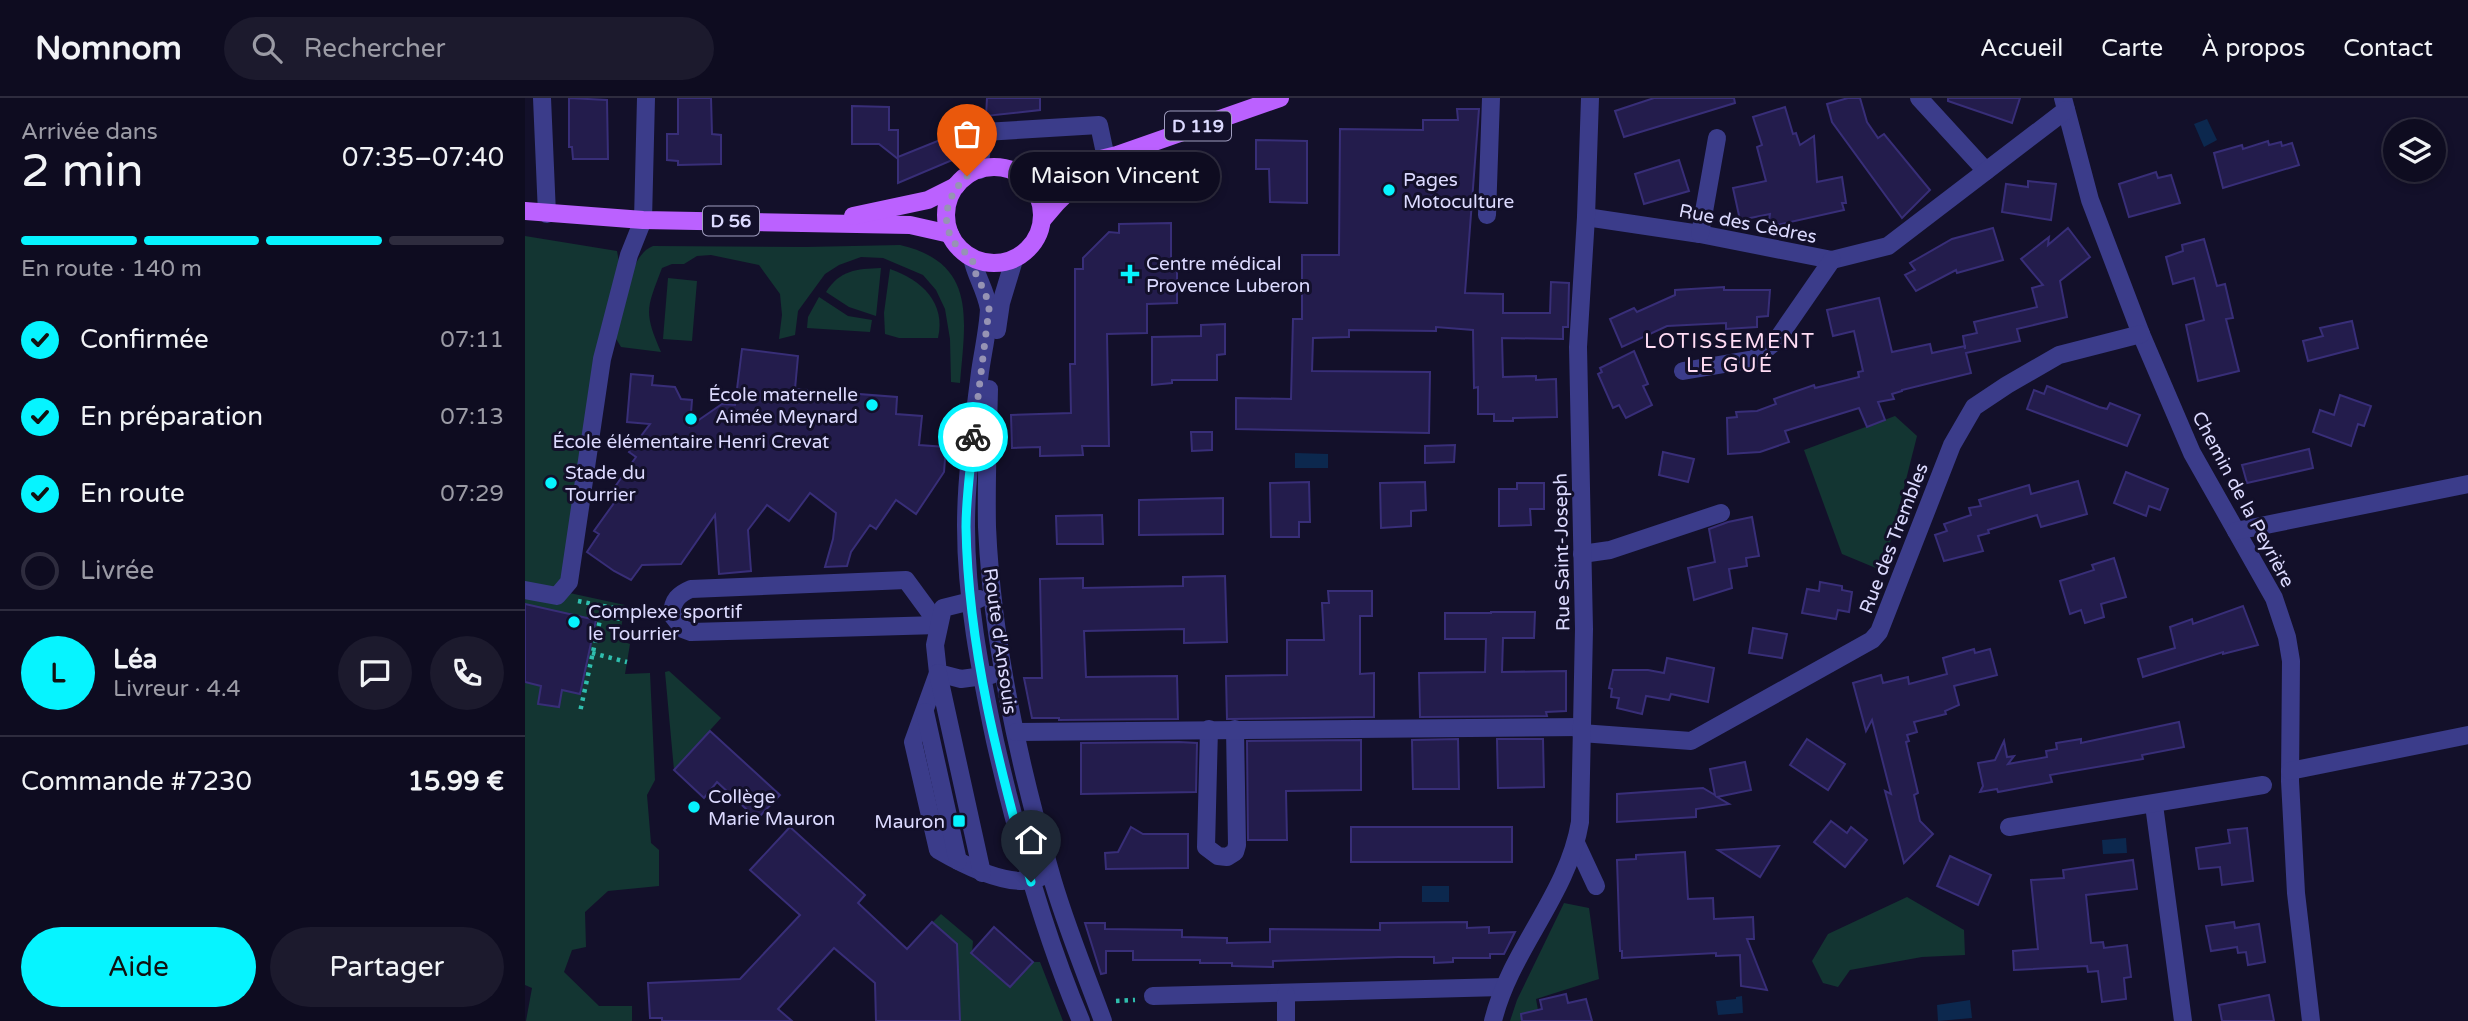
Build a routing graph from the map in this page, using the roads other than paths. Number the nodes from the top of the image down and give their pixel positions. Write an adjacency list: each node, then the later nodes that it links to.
1 (542, 98): 15 (street)
2 (646, 98): 19 (street)
3 (1280, 98): 9 (main road, D 119)
4 (1491, 98): 16 (street)
5 (1590, 98): 17 (street, Rue Saint-Joseph)
6 (1919, 98): 11 (street)
7 (2064, 104): 11 (street, Rue des Cèdres); 26 (street, Chemin de la Peyrière)
8 (1717, 138): 22 (street)
9 (1111, 157): 10 (street); 12 (main road, D 119); 18 (main road, D 119)
10 (979, 170): 12 (main road); 13 (main road)
11 (1986, 171): 25 (street, Rue des Cèdres)
12 (1020, 175): 18 (main road)
13 (956, 186): 20 (main road, D 56); 21 (main road)
14 (525, 211): 15 (main road, D 56)
15 (547, 214): 19 (main road, D 56)
16 (1487, 215)
17 (1586, 217): 22 (street, Rue des Cèdres); 31 (street, Rue Saint-Joseph)
18 (1043, 219): 24 (main road)
19 (643, 220): 20 (main road, D 56); 32 (street)
20 (818, 222): 21 (main road, D 56)
21 (950, 234): 23 (main road)
22 (1700, 234): 25 (street, Rue des Cèdres)
23 (972, 258): 24 (main road); 34 (street, Route d'Ansouis)
24 (1014, 260): 33 (street, Route d'Ansouis)
25 (1832, 260): 27 (street)
26 (2141, 334): 30 (street, Chemin de la Peyrière); 41 (street, Rue des Trembles)
27 (1683, 371)
28 (2468, 484): 30 (street)
29 (1721, 513): 31 (street)
30 (2236, 531): 44 (street, Chemin de la Peyrière)
31 (1583, 554): 41 (street, Rue Saint-Joseph)
32 (525, 590)
33 (993, 598): 34 (street); 36 (street, Route d'Ansouis)
34 (970, 600): 35 (street); 38 (street, Route d'Ansouis)
35 (939, 625): 35 (street); 37 (street)
36 (1004, 672): 38 (street); 42 (street, Route d'Ansouis)
37 (938, 673): 38 (street); 49 (street); 49 (street)
38 (981, 678): 51 (street, Route d'Ansouis)
39 (1209, 729): 40 (street, Rue des Trembles); 40 (street); 42 (street, Rue des Trembles)
40 (1235, 729): 41 (street, Rue des Trembles)
41 (1581, 730): 48 (street, Rue Saint-Joseph)
42 (1016, 732): 50 (street, Route d'Ansouis)
43 (2468, 735): 44 (street)
44 (2290, 771): 61 (street, Chemin de la Peyrière)
45 (2263, 785): 46 (street)
46 (2154, 805): 47 (street); 60 (street)
47 (2010, 827)
48 (1576, 843): 52 (street); 53 (street, Rue Saint-Joseph)
49 (982, 873): 51 (street)
50 (1050, 873): 51 (street); 57 (street, Route d'Ansouis)
51 (1031, 882): 56 (street, Route d'Ansouis)
52 (1596, 886)
53 (1503, 987): 54 (street); 59 (street, Rue Saint-Joseph)
54 (1286, 994): 55 (street); 58 (street)
55 (1153, 996)
56 (1081, 1021)
57 (1103, 1021)
58 (1286, 1021)
59 (1493, 1021)
60 (2183, 1021)
61 (2311, 1021)

